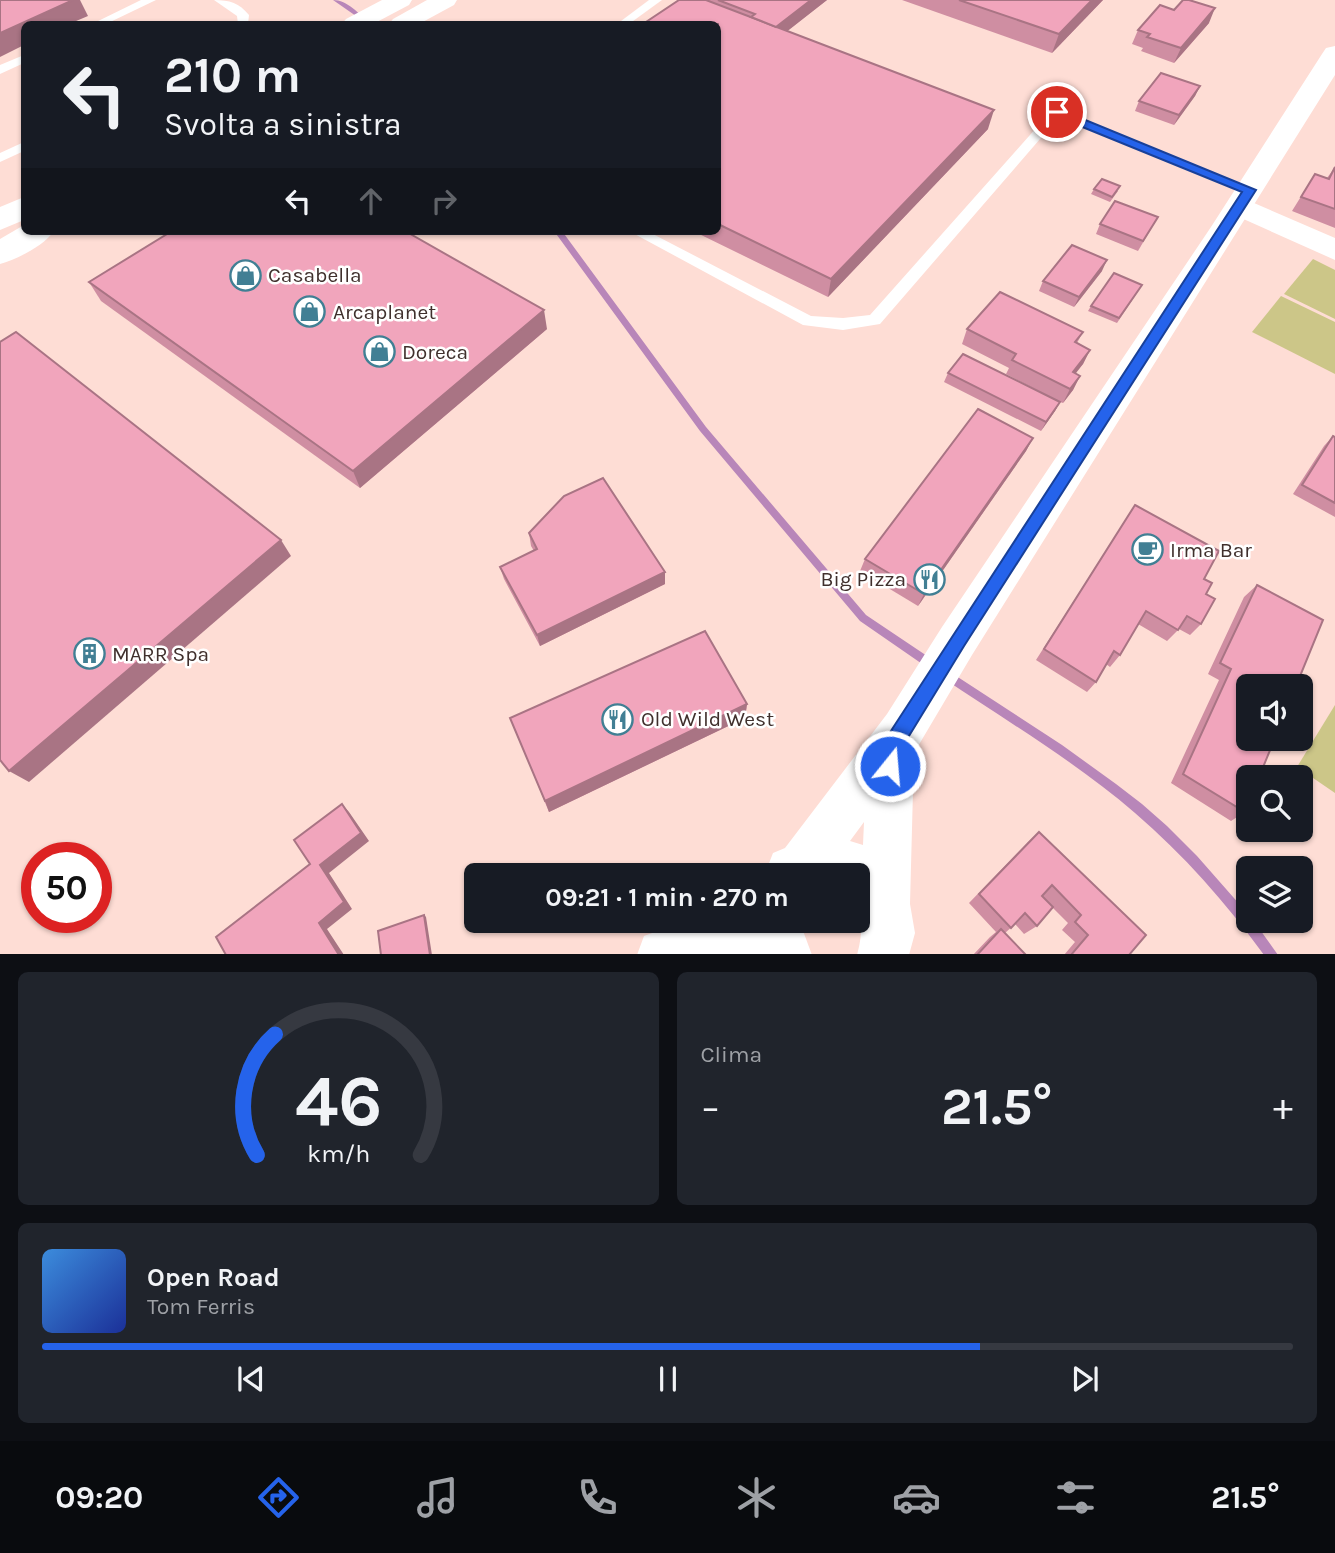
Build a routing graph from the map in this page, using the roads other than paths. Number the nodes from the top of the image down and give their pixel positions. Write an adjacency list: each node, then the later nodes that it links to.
1 (150, 0): 6 (lane)
2 (220, 0): 7 (lane)
3 (446, 0): 9 (main road)
4 (656, 0): 10 (lane)
5 (390, 5): 8 (main road)
6 (104, 21)
7 (243, 21)
8 (361, 21)
9 (408, 21)
10 (626, 21)
11 (1335, 54): 16 (main road)
12 (21, 60): 13 (lane)
13 (0, 71)
14 (21, 148): 15 (lane)
15 (0, 158)
16 (1244, 198): 20 (lane); 21 (street); 23 (main road)
17 (21, 209): 18 (main road)
18 (0, 220)
19 (31, 235): 22 (main road)
20 (644, 235)
21 (1335, 250)
22 (0, 253)
23 (897, 738): 24 (main road); 30 (main road)
24 (801, 863)
25 (810, 863): 26 (main road)
26 (847, 863)
27 (870, 879): 30 (main road)
28 (682, 933): 31 (main road)
29 (776, 933): 34 (main road)
30 (887, 939)
31 (638, 954)
32 (663, 954): 33 (main road)
33 (747, 954)
34 (786, 954)

